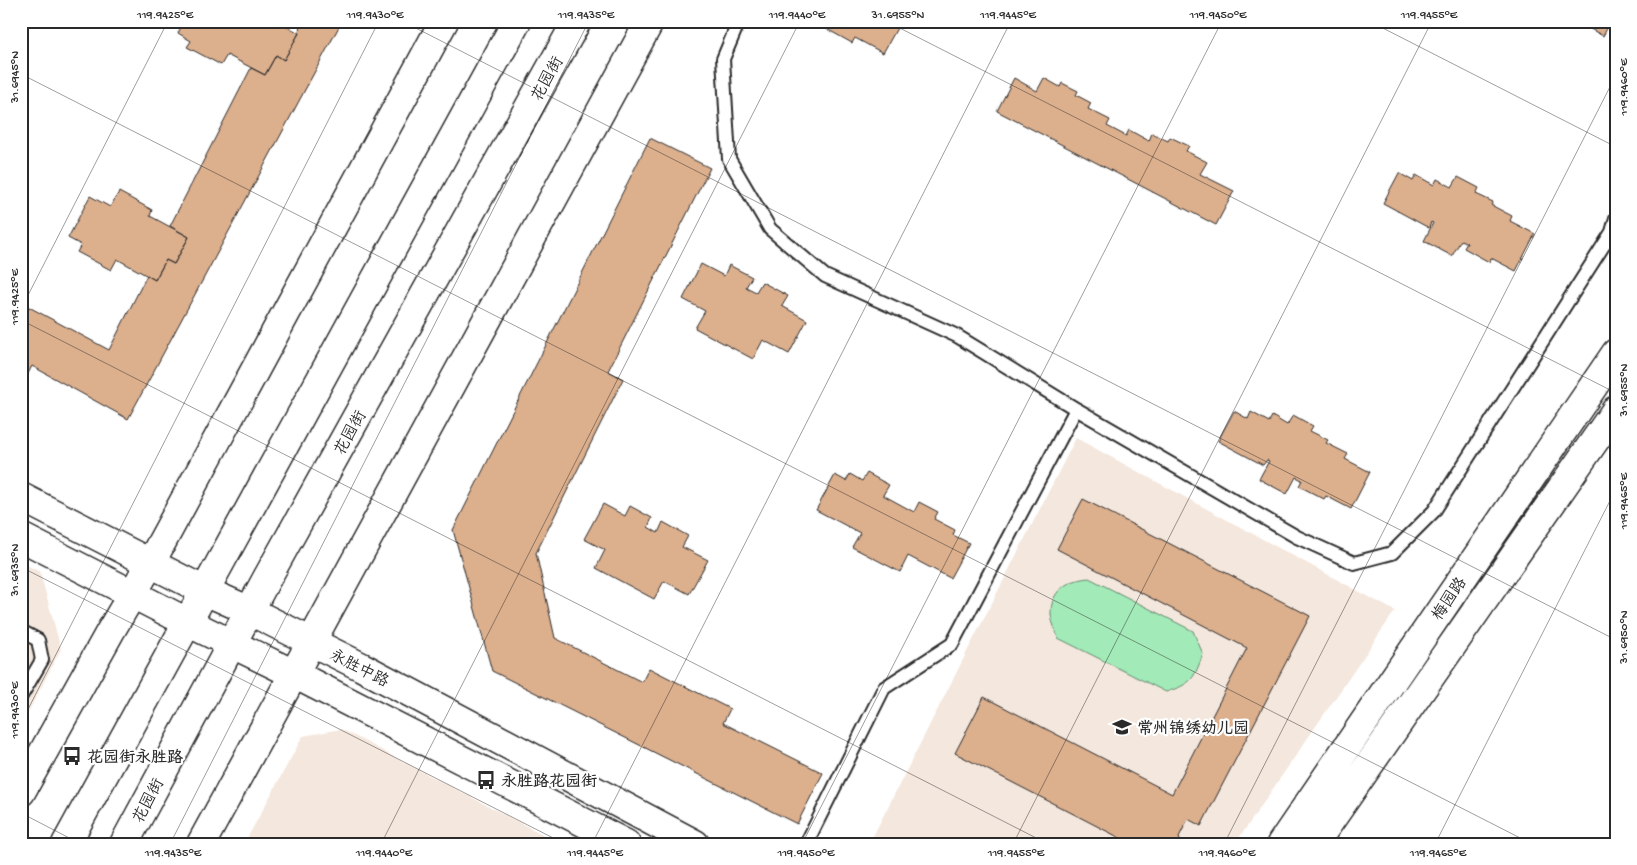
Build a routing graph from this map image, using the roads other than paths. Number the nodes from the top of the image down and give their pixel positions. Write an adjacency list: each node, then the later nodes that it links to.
1 (444, 21): 12 (street)
2 (517, 21): 13 (street)
3 (577, 21): 15 (street, 花园街)
4 (650, 21): 18 (street)
5 (739, 21): 8 (lane)
6 (1616, 218): 8 (lane)
7 (1616, 353): 29 (street, 梅园路)
8 (1076, 409): 28 (lane)
9 (1616, 410): 30 (street, 梅园路)
10 (21, 497): 12 (street, 永胜中路)
11 (21, 537): 14 (street)
12 (151, 562): 13 (street, 永胜中路); 14 (street)
13 (205, 591): 15 (street, 永胜中路); 16 (street)
14 (132, 593): 16 (street); 22 (street)
15 (250, 611): 18 (street, 永胜中路); 19 (street, 花园街)
16 (187, 622): 19 (street); 23 (street)
17 (21, 631): 21 (lane)
18 (312, 642): 20 (street); 27 (street, 永胜中路)
19 (232, 643): 20 (street); 24 (street, 花园街)
20 (294, 674): 25 (street); 26 (street)
21 (21, 696)
22 (21, 792)
23 (66, 844)
24 (124, 844)
25 (201, 844)
26 (626, 844)
27 (695, 844)
28 (806, 844)
29 (1281, 844)
30 (1314, 844)

